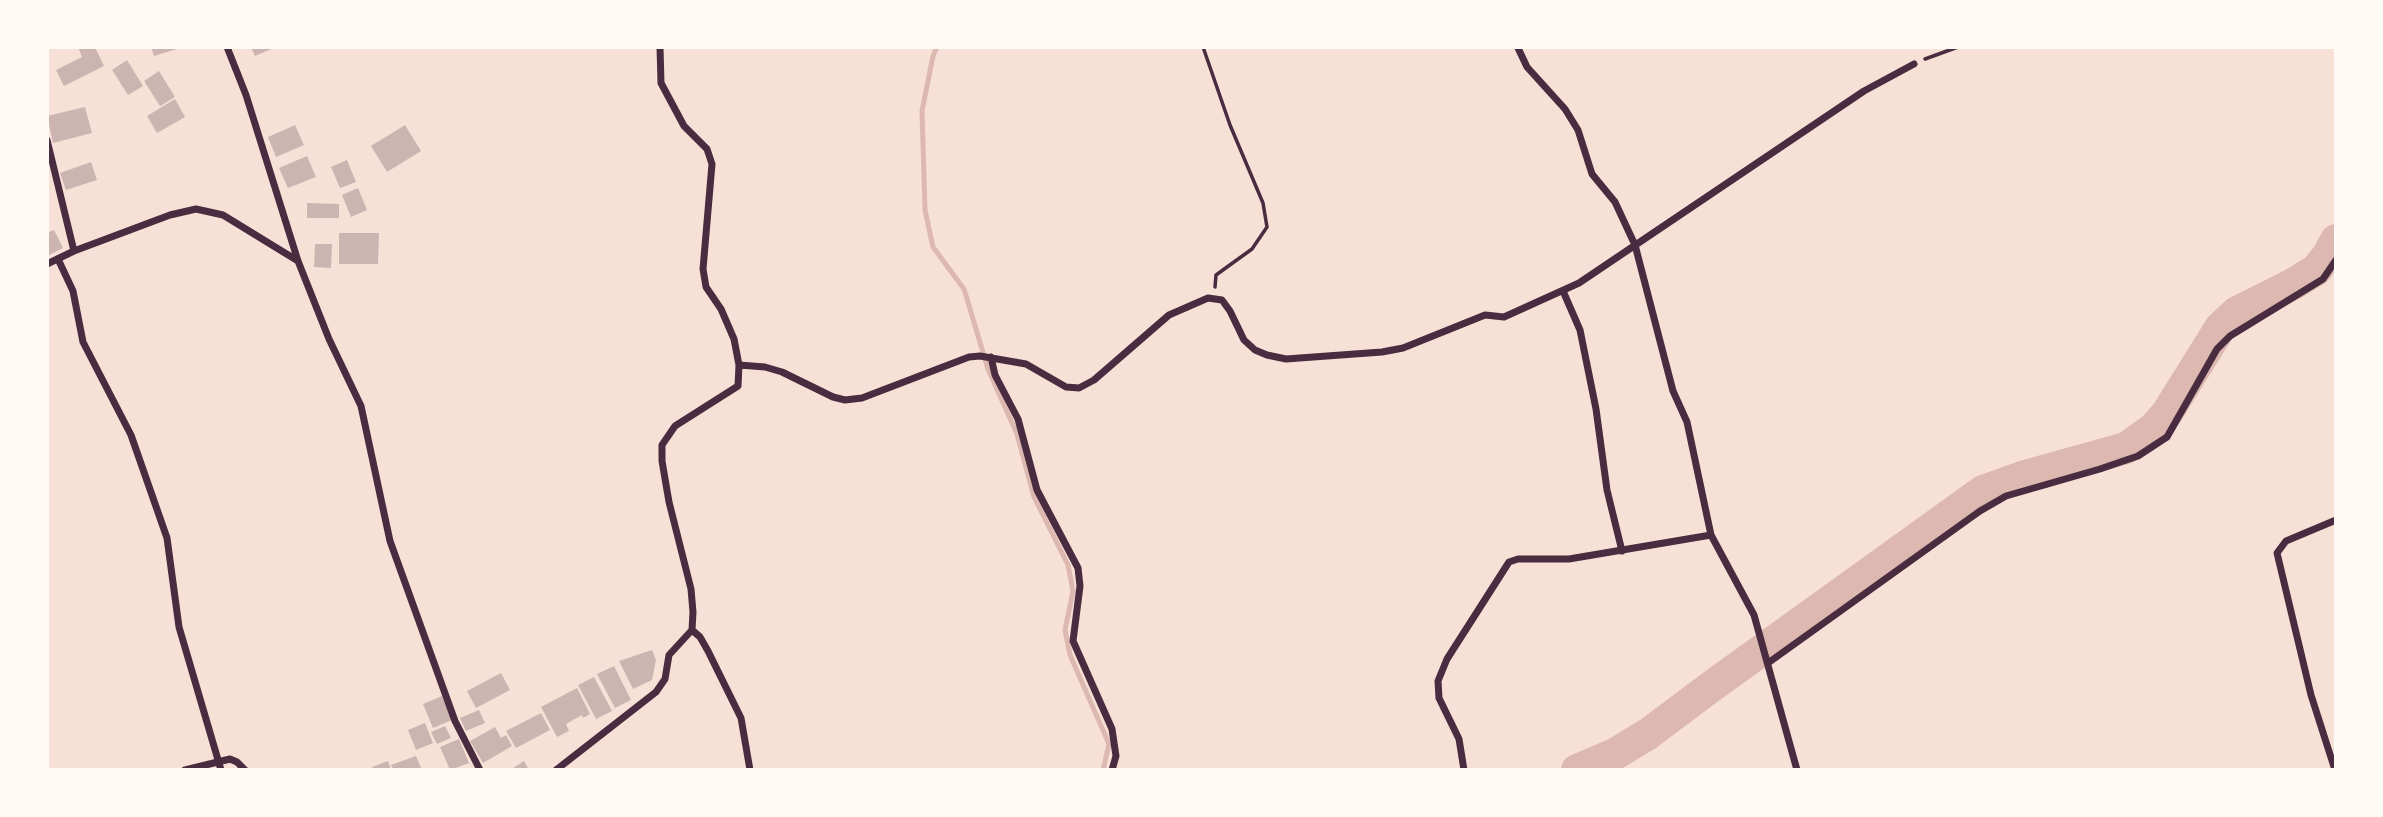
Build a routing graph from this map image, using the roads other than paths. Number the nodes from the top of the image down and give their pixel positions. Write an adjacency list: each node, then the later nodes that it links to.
1 (227, 47): 10 (street)
2 (660, 47): 14 (street)
3 (1518, 48): 6 (street)
4 (1914, 64): 6 (street)
5 (47, 140): 7 (street)
6 (1635, 245): 12 (street); 16 (street)
7 (74, 251): 8 (street); 10 (street)
8 (58, 259): 11 (street); 20 (street)
9 (2336, 260): 19 (street)
10 (298, 261): 24 (street)
11 (47, 264)
12 (1563, 291): 13 (street); 17 (street)
13 (990, 357): 14 (street); 27 (street)
14 (739, 365): 18 (street)
15 (2336, 520): 30 (street)
16 (1711, 535): 17 (street); 19 (street)
17 (1622, 551): 28 (street)
18 (692, 630): 25 (street); 26 (street)
19 (1768, 659): 29 (street)
20 (218, 761): 21 (street); 22 (street); 23 (street)
21 (185, 770)
22 (221, 770)
23 (245, 770)
24 (481, 770)
25 (555, 770)
26 (750, 770)
27 (1112, 770)
28 (1464, 770)
29 (1797, 770)
30 (2335, 770)

